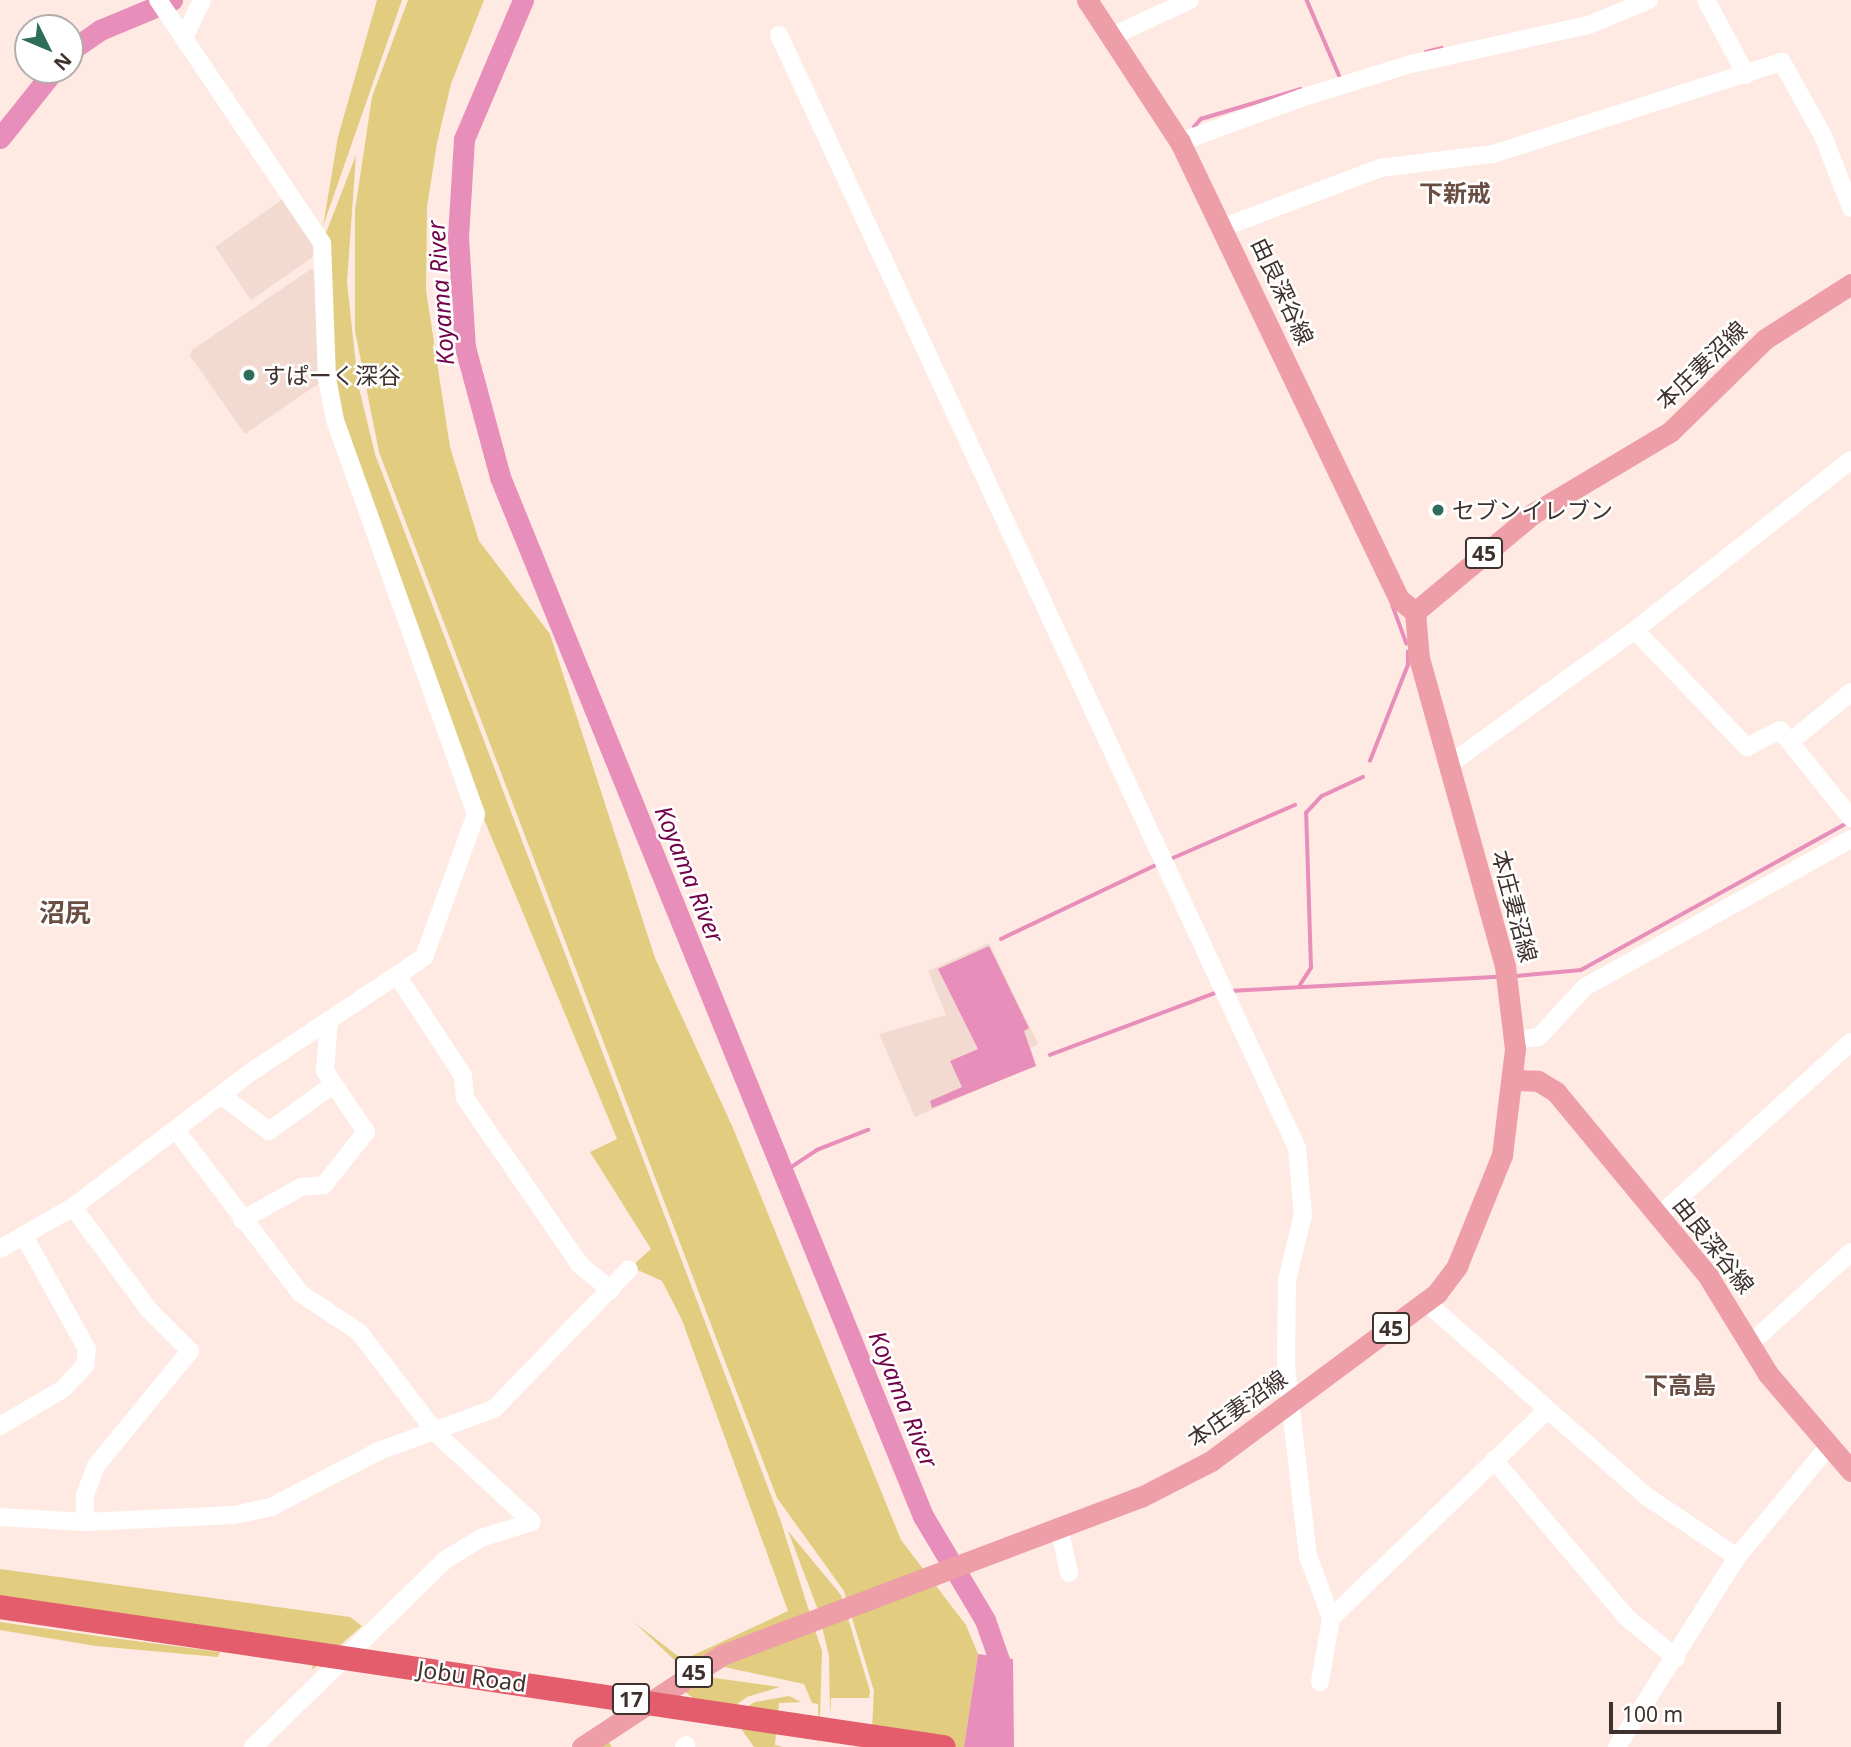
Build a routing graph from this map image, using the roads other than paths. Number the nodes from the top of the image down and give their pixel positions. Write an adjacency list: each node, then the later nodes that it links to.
1 (202, 0): 9 (street)
2 (1087, 0): 8 (main road, 由良深谷線)
3 (1190, 0): 8 (street)
4 (1649, 0): 11 (street)
5 (1713, 2): 10 (street)
6 (162, 6): 9 (street)
7 (779, 35): 41 (street)
8 (1110, 37): 11 (main road, 由良深谷線)
9 (184, 38): 23 (street)
10 (1746, 75): 12 (street); 13 (street)
11 (1180, 142): 13 (main road, 由良深谷線)
12 (1851, 208)
13 (1224, 227): 16 (main road, 由良深谷線)
14 (1851, 284): 16 (main road, 本庄妻沼線 / 45)
15 (1851, 460): 17 (street)
16 (1415, 612): 20 (main road, 本庄妻沼線 / 45)
17 (1634, 630): 19 (street); 20 (street)
18 (1851, 692): 19 (street)
19 (1790, 742): 21 (street)
20 (1450, 764): 25 (main road, 本庄妻沼線 / 45)
21 (1851, 818)
22 (1851, 839): 25 (street)
23 (397, 975): 24 (street); 38 (street)
24 (330, 1020): 28 (street); 29 (street)
25 (1514, 1040): 27 (main road, 本庄妻沼線 / 45)
26 (1851, 1042): 32 (street)
27 (1515, 1080): 32 (main road, 由良深谷線); 39 (main road, 本庄妻沼線 / 45)
28 (331, 1086): 29 (street); 33 (street)
29 (221, 1095): 30 (street)
30 (176, 1130): 31 (street); 33 (street)
31 (73, 1208): 34 (street); 49 (street)
32 (1659, 1216): 40 (main road, 由良深谷線)
33 (243, 1220): 44 (street)
34 (23, 1236): 35 (street); 43 (street)
35 (0, 1249)
36 (1851, 1252): 40 (street)
37 (629, 1269): 38 (street)
38 (611, 1290): 44 (street)
39 (1426, 1302): 41 (main road, 本庄妻沼線 / 45); 42 (street)
40 (1751, 1343): 45 (main road, 由良深谷線)
41 (1289, 1403): 50 (main road, 本庄妻沼線 / 45); 54 (street)
42 (1545, 1412): 46 (street); 51 (street)
43 (0, 1426)
44 (437, 1434): 49 (street); 57 (street)
45 (1828, 1447): 47 (main road, 由良深谷線); 51 (street)
46 (1494, 1460): 54 (street); 55 (street)
47 (1851, 1471)
48 (0, 1517): 49 (street)
49 (85, 1522)
50 (1054, 1530): 52 (street); 58 (main road, 45)
51 (1737, 1557): 55 (street)
52 (1069, 1573)
53 (0, 1607): 59 (highway, Jobu Road / 17)
54 (1331, 1618): 56 (street)
55 (1676, 1658): 60 (street)
56 (1320, 1682)
57 (253, 1747)
58 (582, 1747)
59 (944, 1747)
60 (1617, 1747)

